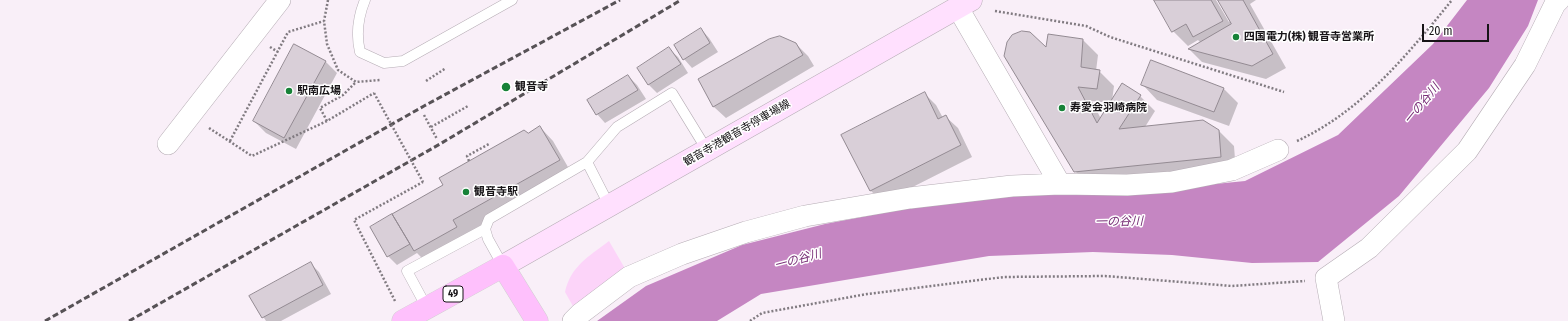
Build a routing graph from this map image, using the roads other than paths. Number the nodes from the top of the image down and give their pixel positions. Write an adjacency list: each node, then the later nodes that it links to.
1 (280, 0): 6 (street)
2 (365, 0): 3 (lane)
3 (512, 0)
4 (1559, 0): 18 (street)
5 (965, 4): 7 (main road, 観音寺港観音寺停車場線); 10 (street)
6 (168, 144)
7 (707, 150): 9 (lane); 11 (main road, 観音寺港観音寺停車場線)
8 (1278, 150): 10 (street)
9 (587, 162): 11 (lane); 12 (lane)
10 (1060, 184): 17 (street)
11 (609, 205): 13 (main road, 観音寺港観音寺停車場線)
12 (485, 229): 13 (lane); 14 (lane)
13 (503, 266): 14 (main road, 49); 16 (main road)
14 (427, 308): 15 (main road, 49)
15 (403, 321)
16 (537, 321)
17 (573, 321)
18 (1334, 321)

